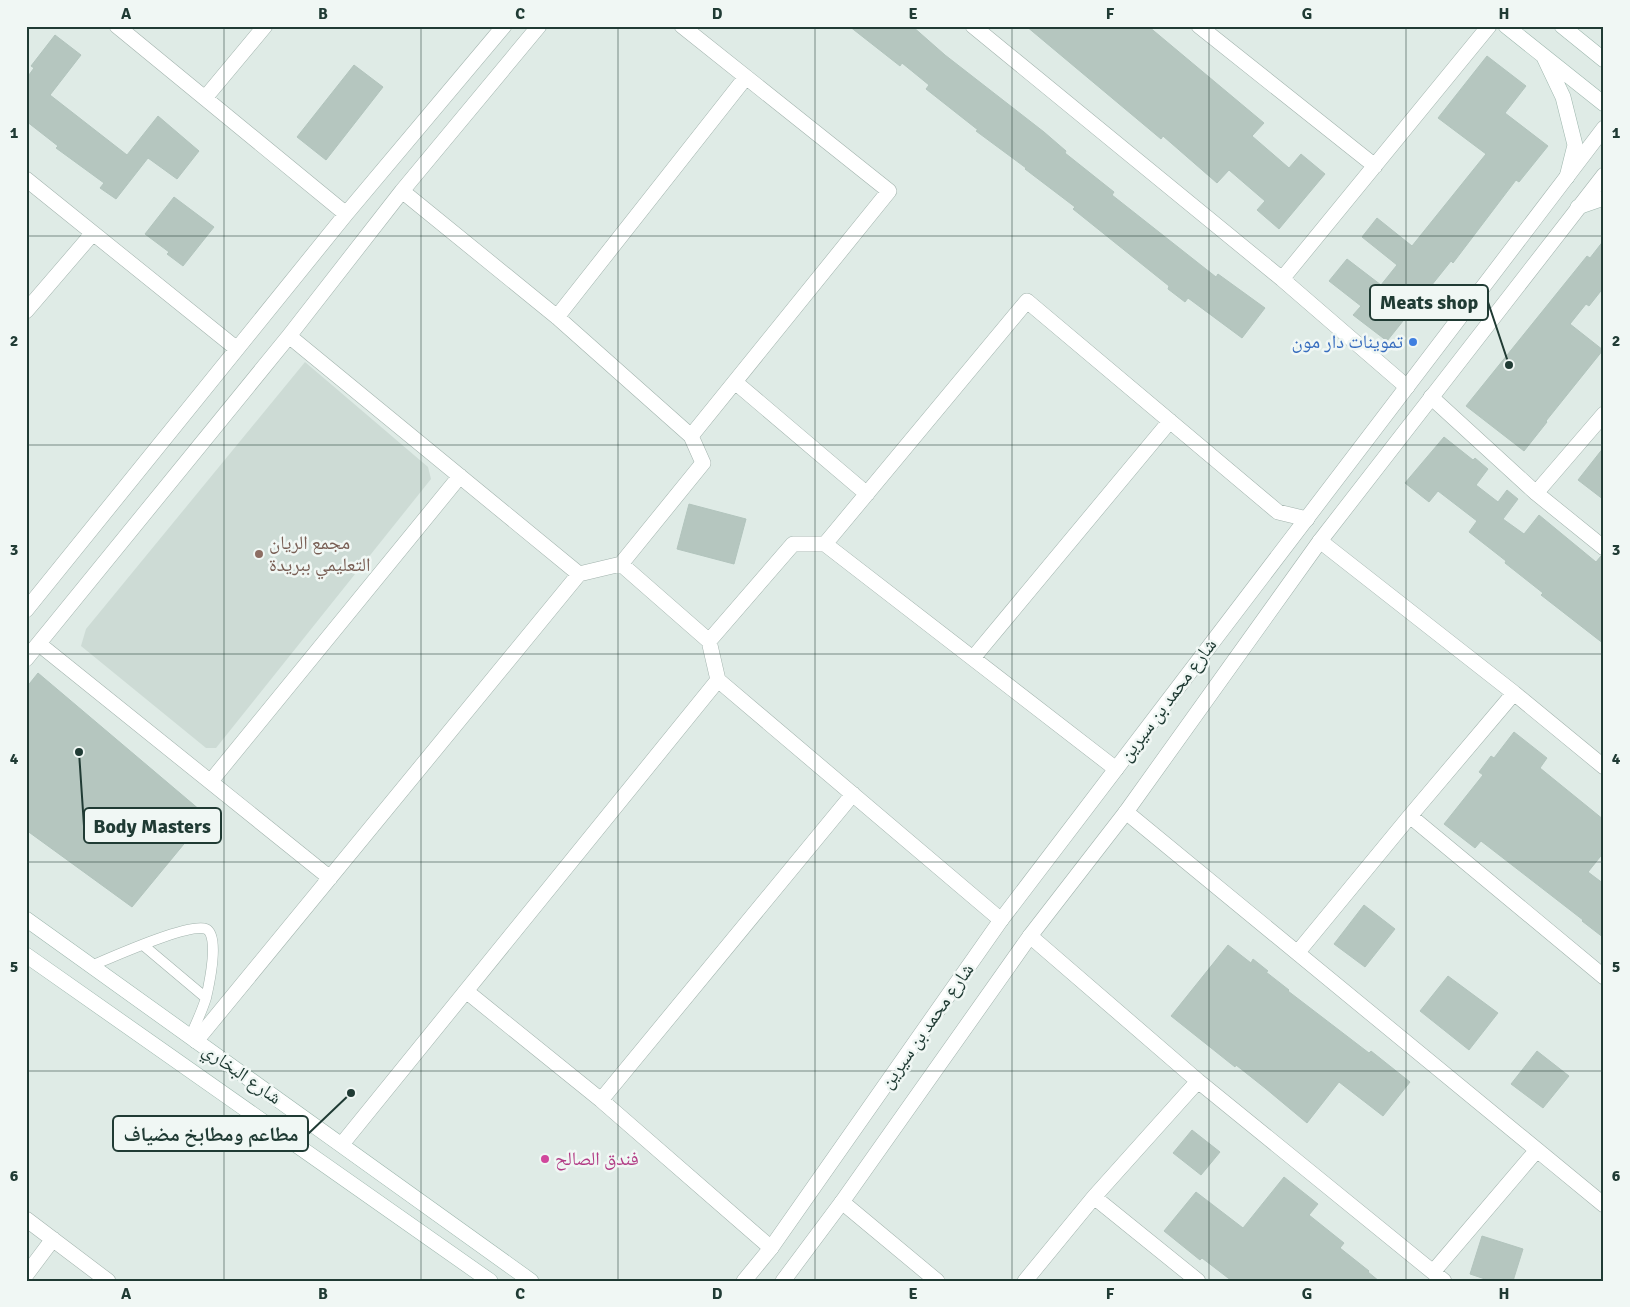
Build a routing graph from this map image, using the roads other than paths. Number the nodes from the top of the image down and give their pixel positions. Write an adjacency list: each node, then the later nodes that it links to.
1 (117, 26): 14 (street)
2 (265, 26): 14 (street)
3 (504, 26): 24 (street)
4 (539, 26): 21 (street)
5 (682, 26): 13 (street)
6 (973, 26): 26 (street)
7 (1199, 26): 17 (street)
8 (1489, 26): 17 (street)
9 (1506, 26): 11 (street)
10 (1562, 26): 12 (street)
11 (1544, 57): 15 (street); 19 (street)
12 (1604, 60)
13 (746, 78): 28 (street); 31 (street)
14 (205, 98): 24 (street)
15 (1604, 104)
16 (1604, 128): 19 (street, شارع محمد بن سيرين)
17 (1375, 166): 26 (street)
18 (1604, 174): 23 (street, شارع محمد بن سيرين)
19 (1567, 177): 32 (street, شارع محمد بن سيرين)
20 (26, 179): 25 (street)
21 (402, 191): 28 (street); 29 (street)
22 (1604, 198): 23 (street)
23 (1578, 207): 33 (street, شارع محمد بن سيرين)
24 (346, 214): 30 (street)
25 (93, 233): 27 (street); 30 (street)
26 (1282, 279): 32 (street)
27 (26, 311)
28 (557, 317): 36 (street)
29 (289, 336): 37 (street); 48 (street)
30 (237, 349): 46 (street)
31 (735, 382): 36 (street); 39 (street)
32 (1407, 387): 40 (street, شارع محمد بن سيرين)
33 (1431, 397): 38 (street); 41 (street, شارع محمد بن سيرين)
34 (1604, 414): 38 (street)
35 (1170, 421): 39 (street); 40 (street); 49 (street)
36 (691, 436): 44 (street)
37 (460, 476): 45 (street); 55 (street)
38 (1536, 493): 43 (street)
39 (867, 494): 42 (street)
40 (1307, 519): 54 (street, شارع محمد بن سيرين)
41 (1320, 541): 52 (street); 57 (street, شارع محمد بن سيرين)
42 (825, 544): 47 (street); 49 (street)
43 (1604, 548)
44 (621, 564): 45 (street); 47 (street)
45 (580, 574): 59 (street)
46 (26, 610)
47 (709, 641): 51 (street)
48 (40, 644): 50 (street); 55 (street)
49 (973, 658): 54 (street)
50 (26, 659)
51 (718, 680): 56 (street); 68 (street)
52 (1514, 693): 53 (street); 58 (street)
53 (1604, 767)
54 (1116, 769): 61 (street, شارع محمد بن سيرين)
55 (212, 781): 59 (street)
56 (853, 794): 61 (street); 72 (street)
57 (1126, 812): 62 (street, شارع محمد بن سيرين); 64 (street)
58 (1410, 816): 64 (street); 67 (street)
59 (330, 878): 70 (street)
60 (26, 919): 66 (street, شارع البخاري)
61 (1002, 920): 80 (street, شارع محمد بن سيرين)
62 (1030, 936): 71 (street); 76 (street, شارع محمد بن سيرين)
63 (143, 945): 66 (lane); 69 (lane); 69 (lane)
64 (1298, 952): 74 (street)
65 (26, 956): 84 (street, شارع البخاري)
66 (91, 966): 70 (street, شارع البخاري)
67 (1604, 977)
68 (466, 991): 72 (street); 73 (street)
69 (206, 998): 70 (lane)
70 (193, 1039): 73 (street, شارع البخاري)
71 (1198, 1081): 75 (street); 82 (street)
72 (602, 1100): 80 (street)
73 (342, 1144): 85 (street, شارع البخاري)
74 (1537, 1150): 77 (street); 82 (street)
75 (1094, 1197): 89 (street); 90 (street)
76 (842, 1202): 87 (street, شارع محمد بن سيرين); 88 (street)
77 (1604, 1205)
78 (26, 1219): 79 (street)
79 (53, 1239): 81 (street); 83 (street)
80 (771, 1248): 86 (street, شارع محمد بن سيرين)
81 (26, 1275)
82 (1439, 1276)
83 (108, 1281)
84 (490, 1281)
85 (531, 1281)
86 (744, 1281)
87 (783, 1281)
88 (938, 1281)
89 (1025, 1281)
90 (1198, 1281)

